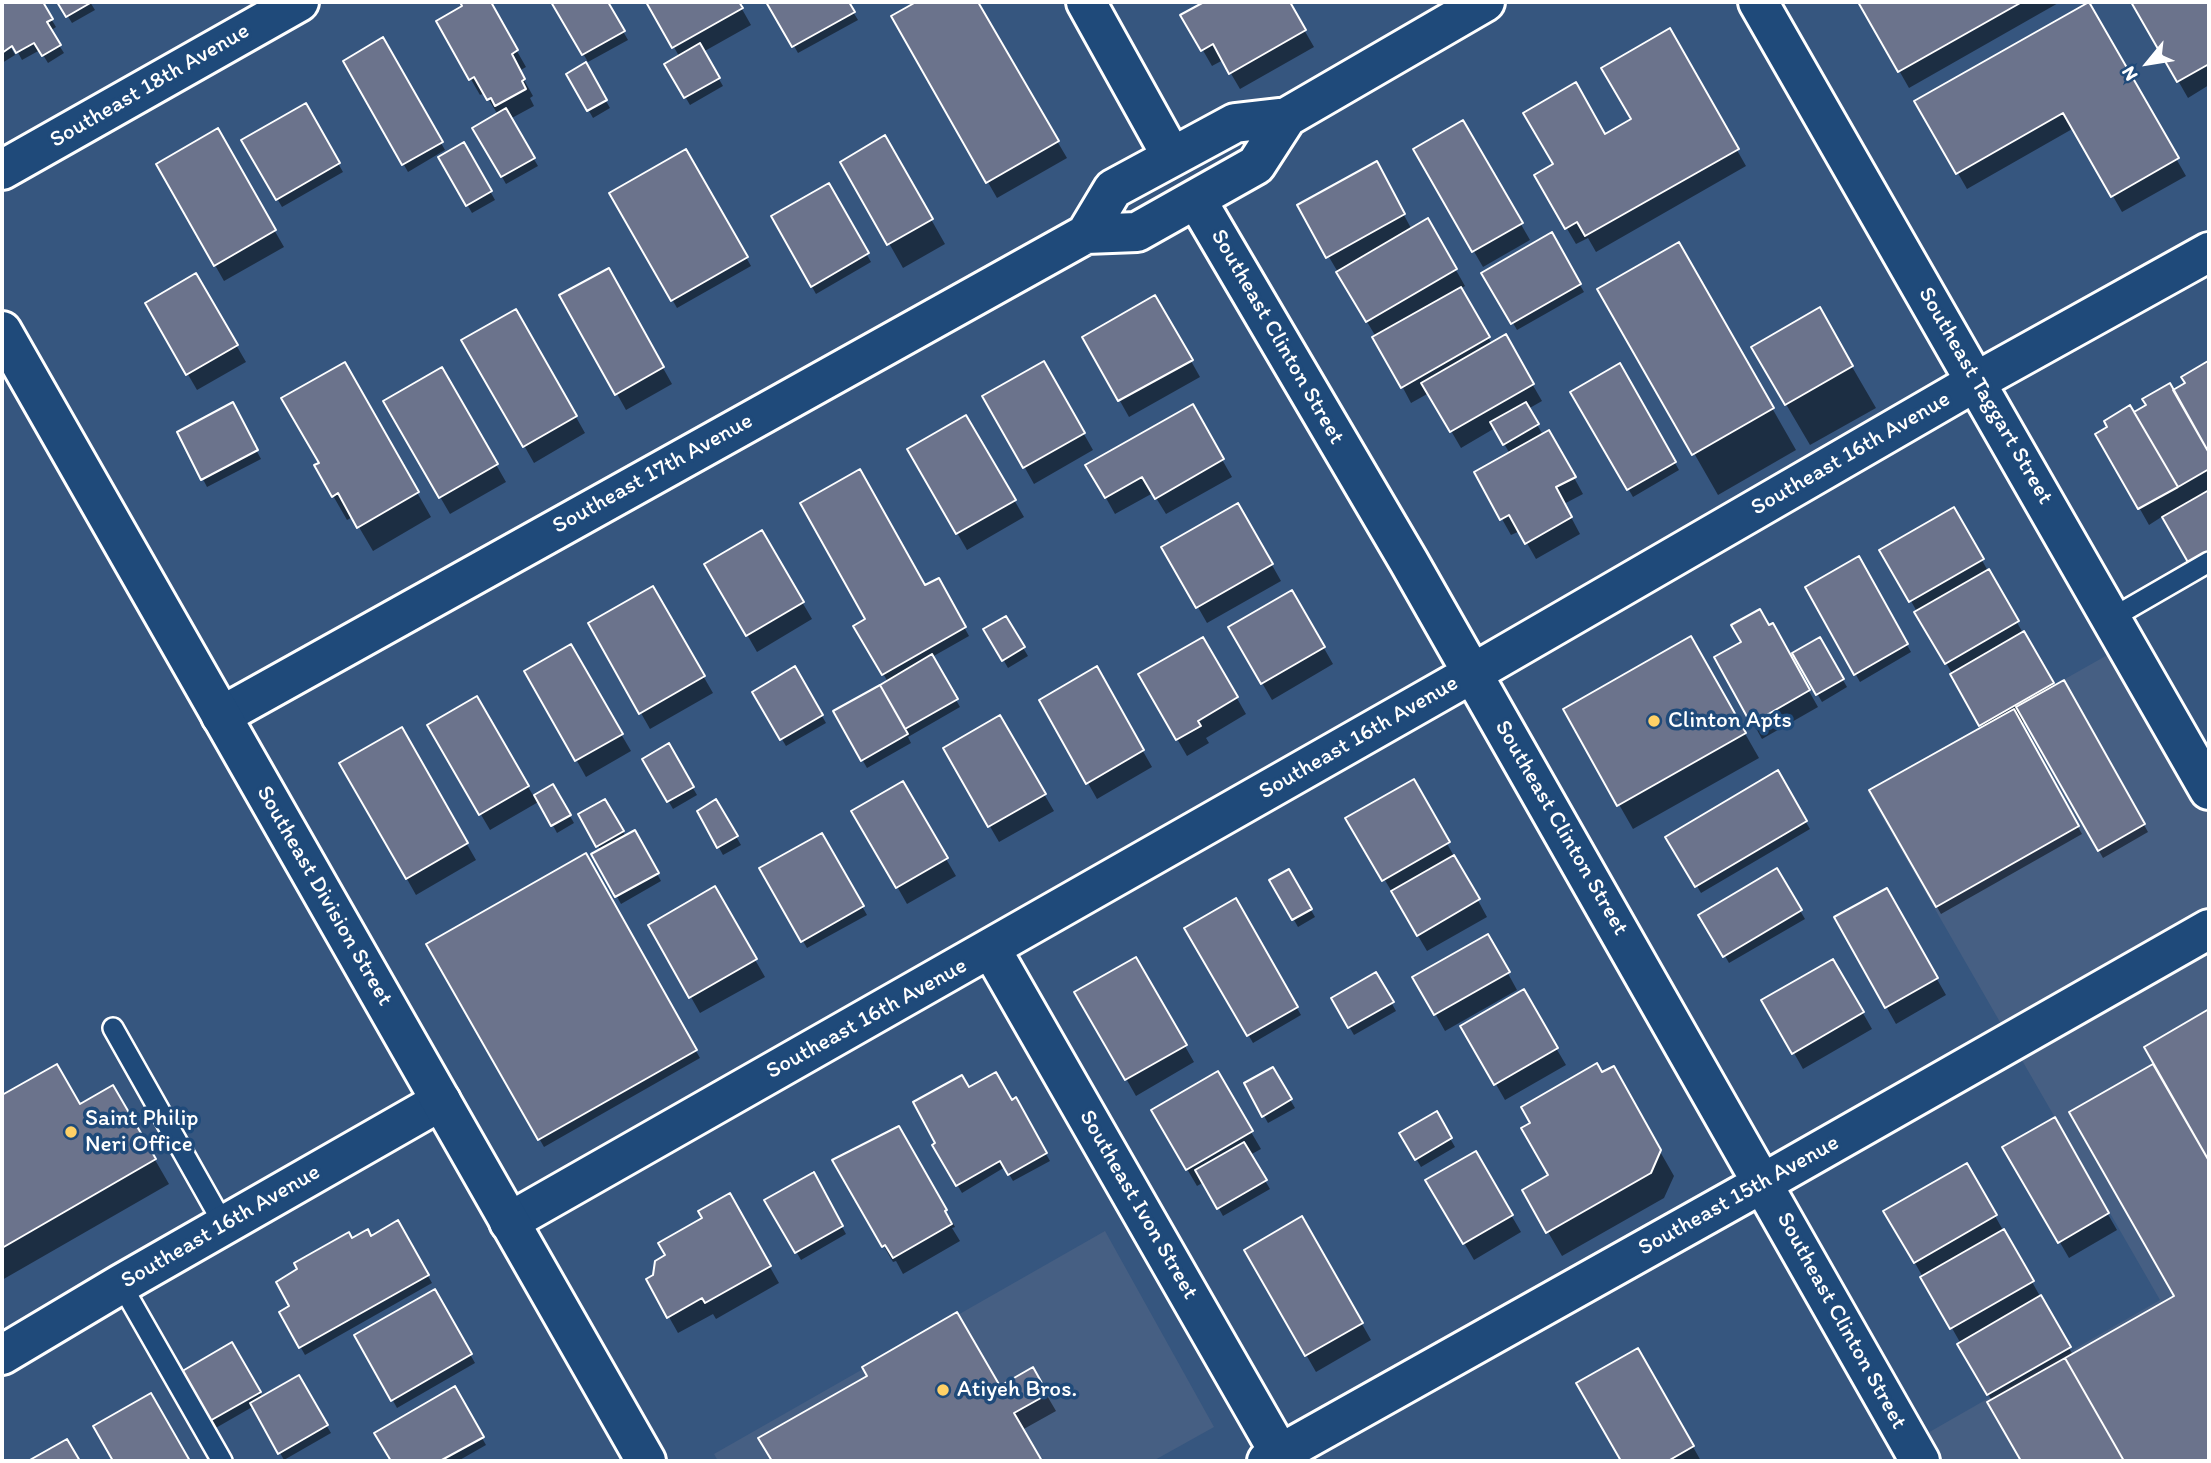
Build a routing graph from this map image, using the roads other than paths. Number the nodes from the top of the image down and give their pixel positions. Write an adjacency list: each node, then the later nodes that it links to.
1 (299, 2): 7 (street, Southeast 18th Avenue)
2 (1086, 2): 6 (street)
3 (1485, 2): 5 (street, Southeast 17th Avenue)
4 (1758, 2): 12 (street, Southeast Taggart Street)
5 (1287, 117): 6 (street, Southeast 17th Avenue); 8 (street, Southeast 17th Avenue)
6 (1172, 157): 9 (street, Southeast 17th Avenue)
7 (2, 170)
8 (1196, 199): 9 (street, Southeast 17th Avenue); 15 (street, Southeast Clinton Street)
9 (1086, 234): 16 (street, Southeast 17th Avenue)
10 (2209, 252): 12 (street, Southeast 16th Avenue)
11 (2, 331): 16 (street, Southeast Division Street)
12 (1977, 381): 14 (street, Southeast Taggart Street); 15 (street, Southeast 16th Avenue)
13 (2209, 562): 14 (lane)
14 (2112, 618): 17 (street, Southeast Taggart Street)
15 (1473, 673): 19 (street, Southeast 16th Avenue); 22 (street, Southeast Clinton Street)
16 (221, 716): 21 (street, Southeast Division Street)
17 (2209, 790)
18 (2209, 929): 22 (street, Southeast 15th Avenue)
19 (990, 949): 23 (street, Southeast 16th Avenue); 27 (street, Southeast Ivon Street)
20 (113, 1028): 24 (lane)
21 (441, 1101): 23 (street, Southeast Division Street); 24 (street, Southeast 16th Avenue)
22 (1763, 1183): 27 (street, Southeast 15th Avenue); 30 (street, Southeast Clinton Street)
23 (509, 1222): 29 (street, Southeast Division Street)
24 (224, 1225): 25 (street, Southeast 16th Avenue)
25 (121, 1284): 26 (street, Southeast 16th Avenue); 28 (lane)
26 (2, 1355)
27 (1277, 1459)
28 (222, 1461)
29 (646, 1461)
30 (1920, 1461)

